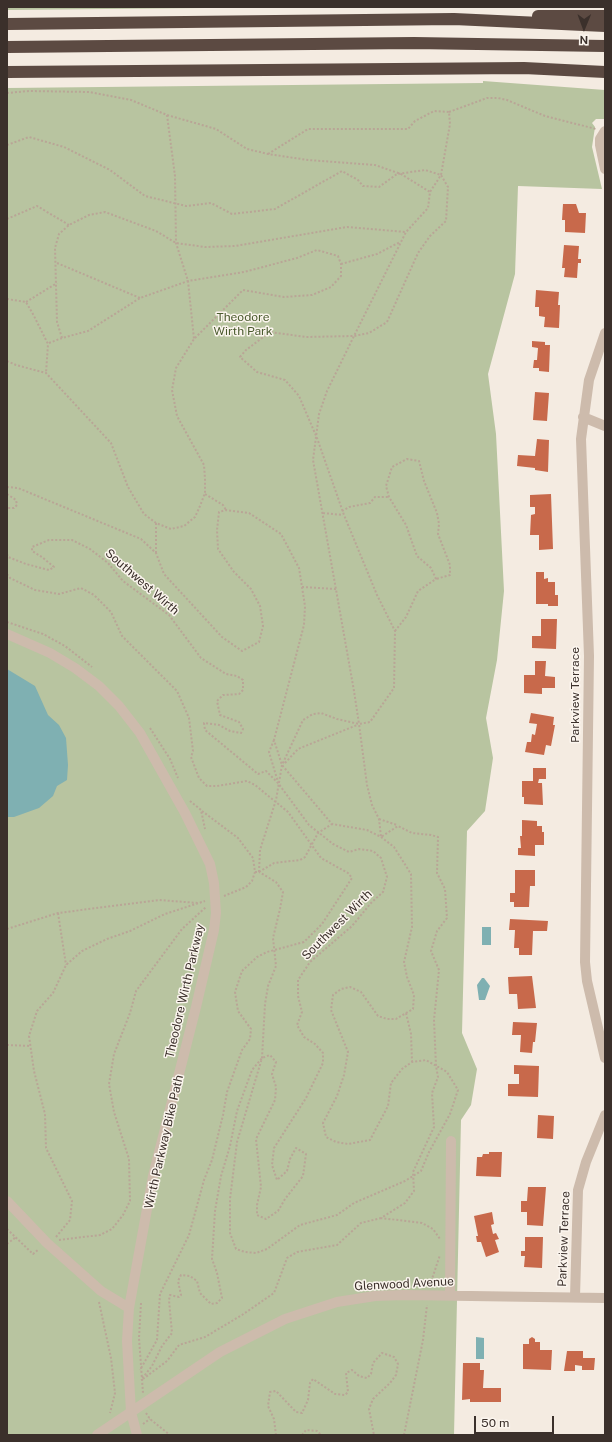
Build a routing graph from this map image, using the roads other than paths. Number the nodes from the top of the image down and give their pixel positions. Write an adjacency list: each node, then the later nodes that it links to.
1 (605, 16): 2 (highway)
2 (491, 20): 3 (highway); 4 (highway)
3 (7, 24)
4 (605, 26)
5 (605, 46): 6 (highway)
6 (7, 47)
7 (7, 72): 8 (highway)
8 (605, 72)
9 (604, 131): 10 (street)
10 (605, 169)
11 (605, 333): 12 (street, Parkview Terrace)
12 (583, 417): 13 (street); 15 (street, Parkview Terrace)
13 (605, 426)
14 (7, 634): 22 (street, Theodore Wirth Parkway)
15 (605, 1058)
16 (605, 1115): 20 (street, Parkview Terrace)
17 (451, 1141): 19 (street)
18 (7, 1201): 22 (street)
19 (450, 1295): 20 (street, Glenwood Avenue); 23 (street, Glenwood Avenue)
20 (576, 1298): 21 (street, Glenwood Avenue)
21 (605, 1298)
22 (129, 1308): 23 (street, Theodore Wirth Parkway)
23 (131, 1412): 24 (street, Glenwood Avenue); 25 (street, Theodore Wirth Parkway)
24 (97, 1435)
25 (137, 1435)

